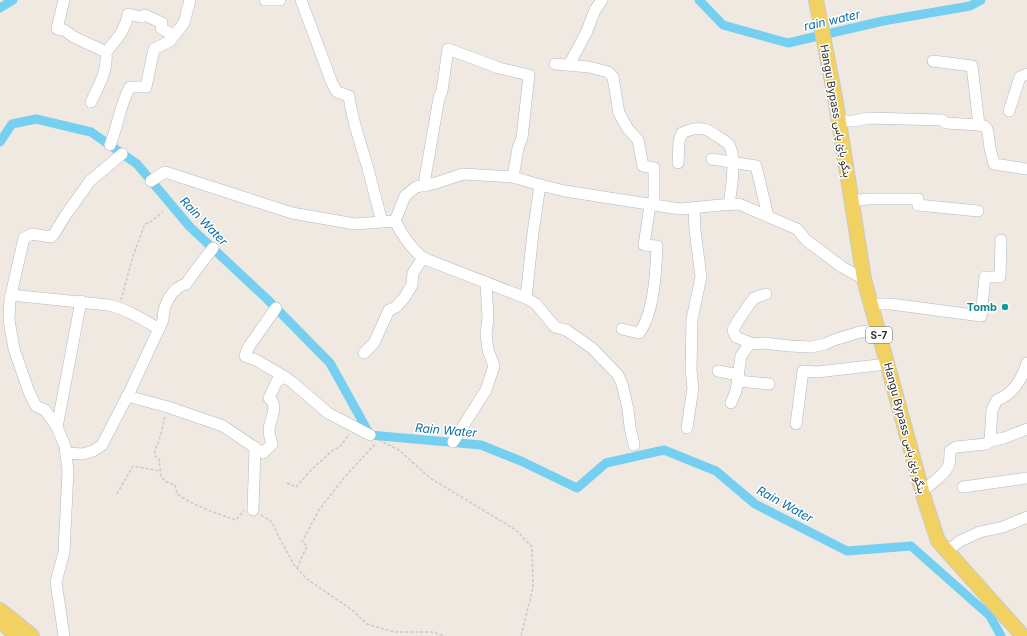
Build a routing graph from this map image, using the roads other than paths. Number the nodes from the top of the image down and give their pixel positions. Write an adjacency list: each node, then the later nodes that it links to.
1 (64, 0): 9 (street)
2 (190, 0): 8 (street)
3 (266, 0): 4 (street)
4 (280, 0)
5 (301, 0): 35 (street)
6 (602, 0): 12 (street)
7 (816, 0): 16 (main road, Hangu Bypass ہنگو بائ پاس / S-7)
8 (174, 36): 9 (street); 18 (street)
9 (106, 52): 14 (street)
10 (933, 61): 17 (street)
11 (555, 64): 12 (street)
12 (569, 65): 30 (street)
13 (1027, 74): 15 (street)
14 (91, 102)
15 (1009, 111)
16 (838, 121): 17 (street); 28 (main road, Hangu Bypass ہنگو بائ پاس / S-7)
17 (979, 125): 23 (street)
18 (110, 145)
19 (122, 154): 42 (street)
20 (712, 159): 22 (street)
21 (678, 163): 22 (street)
22 (732, 163): 29 (street); 33 (street)
23 (1027, 169)
24 (513, 177): 26 (street); 27 (street); 27 (street)
25 (151, 181): 35 (street)
26 (540, 185): 30 (street); 43 (street)
27 (425, 186): 34 (street)
28 (852, 201): 32 (street); 39 (main road, Hangu Bypass ہنگو بائ پاس / S-7)
29 (729, 204): 31 (street); 33 (street)
30 (652, 205): 31 (street); 47 (street)
31 (694, 208): 62 (street)
32 (978, 211)
33 (768, 216): 39 (street)
34 (395, 221): 35 (street); 38 (street)
35 (382, 222)
36 (1001, 240): 45 (street)
37 (213, 248): 48 (street)
38 (423, 258): 40 (street); 51 (street)
39 (864, 279): 45 (main road, Hangu Bypass ہنگو بائ پاس / S-7)
40 (486, 282): 43 (street); 66 (street)
41 (766, 294): 50 (street)
42 (11, 295): 44 (street); 61 (street)
43 (526, 298): 67 (street)
44 (80, 301): 48 (street); 61 (street)
45 (871, 304): 49 (main road, Hangu Bypass ہنگو بائ پاس / S-7)
46 (276, 308): 55 (street)
47 (622, 329)
48 (159, 330): 58 (street)
49 (878, 330): 50 (street); 53 (main road, Hangu Bypass ہنگو بائ پاس / S-7)
50 (750, 343): 56 (street)
51 (364, 353)
52 (1027, 363): 65 (street)
53 (887, 364): 60 (street); 72 (main road, Hangu Bypass ہنگو بائ پاس / S-7)
54 (718, 371): 56 (street)
55 (284, 377): 64 (street); 68 (street)
56 (739, 378): 57 (street); 59 (street)
57 (769, 384)
58 (127, 396): 68 (street); 69 (street)
59 (731, 403)
60 (796, 424)
61 (58, 427): 69 (street)
62 (687, 428)
63 (1027, 428): 65 (street)
64 (374, 438)
65 (990, 441): 72 (street)
66 (453, 442)
67 (634, 445)
68 (255, 448): 73 (street)
69 (66, 453): 80 (street)
70 (1027, 478): 71 (street)
71 (963, 488)
72 (922, 491): 75 (main road, Hangu Bypass ہنگو بائ پاس / S-7)
73 (253, 510)
74 (1027, 517): 75 (street)
75 (947, 551): 81 (main road, Hangu Bypass ہنگو بائ پاس / S-7)
76 (0, 610): 79 (main road)
77 (0, 621): 78 (main road)
78 (17, 636)
79 (32, 636)
80 (64, 636)
81 (1023, 636)

